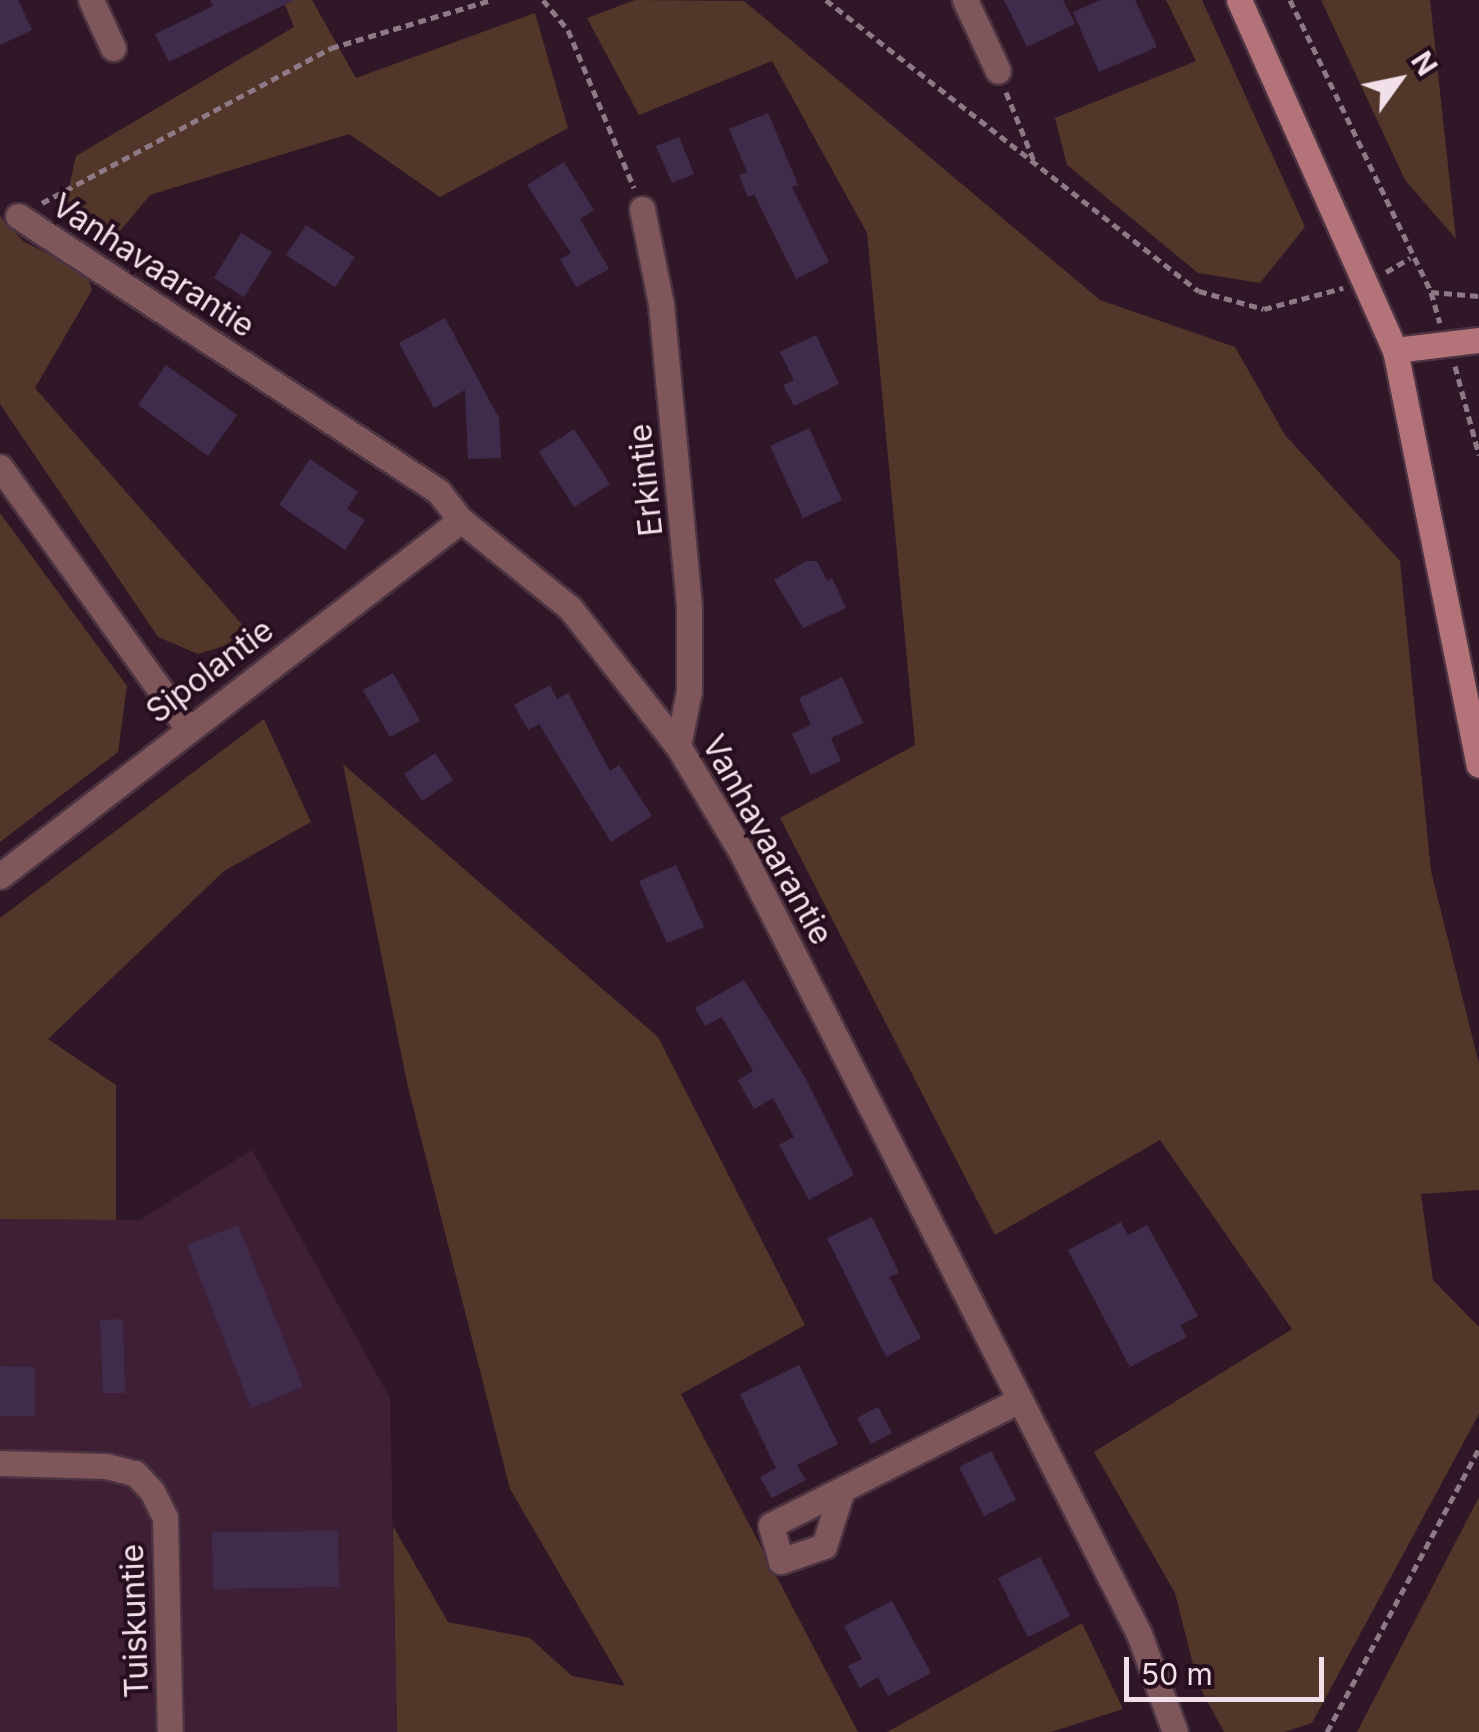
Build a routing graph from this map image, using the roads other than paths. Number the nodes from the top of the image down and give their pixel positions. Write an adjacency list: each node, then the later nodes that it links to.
1 (91, 0): 4 (street)
2 (965, 0): 5 (street)
3 (1240, 0): 9 (street)
4 (112, 48)
5 (998, 71)
6 (642, 210): 13 (street, Erkintie)
7 (18, 216): 11 (street, Vanhavaarantie)
8 (1479, 340): 9 (street)
9 (1394, 350): 14 (street)
10 (0, 467): 12 (street)
11 (460, 520): 12 (street, Sipolantie); 13 (street, Vanhavaarantie)
12 (188, 728): 15 (street, Sipolantie)
13 (678, 746): 16 (street, Vanhavaarantie)
14 (1479, 765)
15 (0, 876)
16 (1019, 1400): 18 (street); 20 (street, Vanhavaarantie)
17 (0, 1463): 19 (street, Tuiskuntie)
18 (842, 1490)
19 (170, 1732)
20 (1176, 1732)

